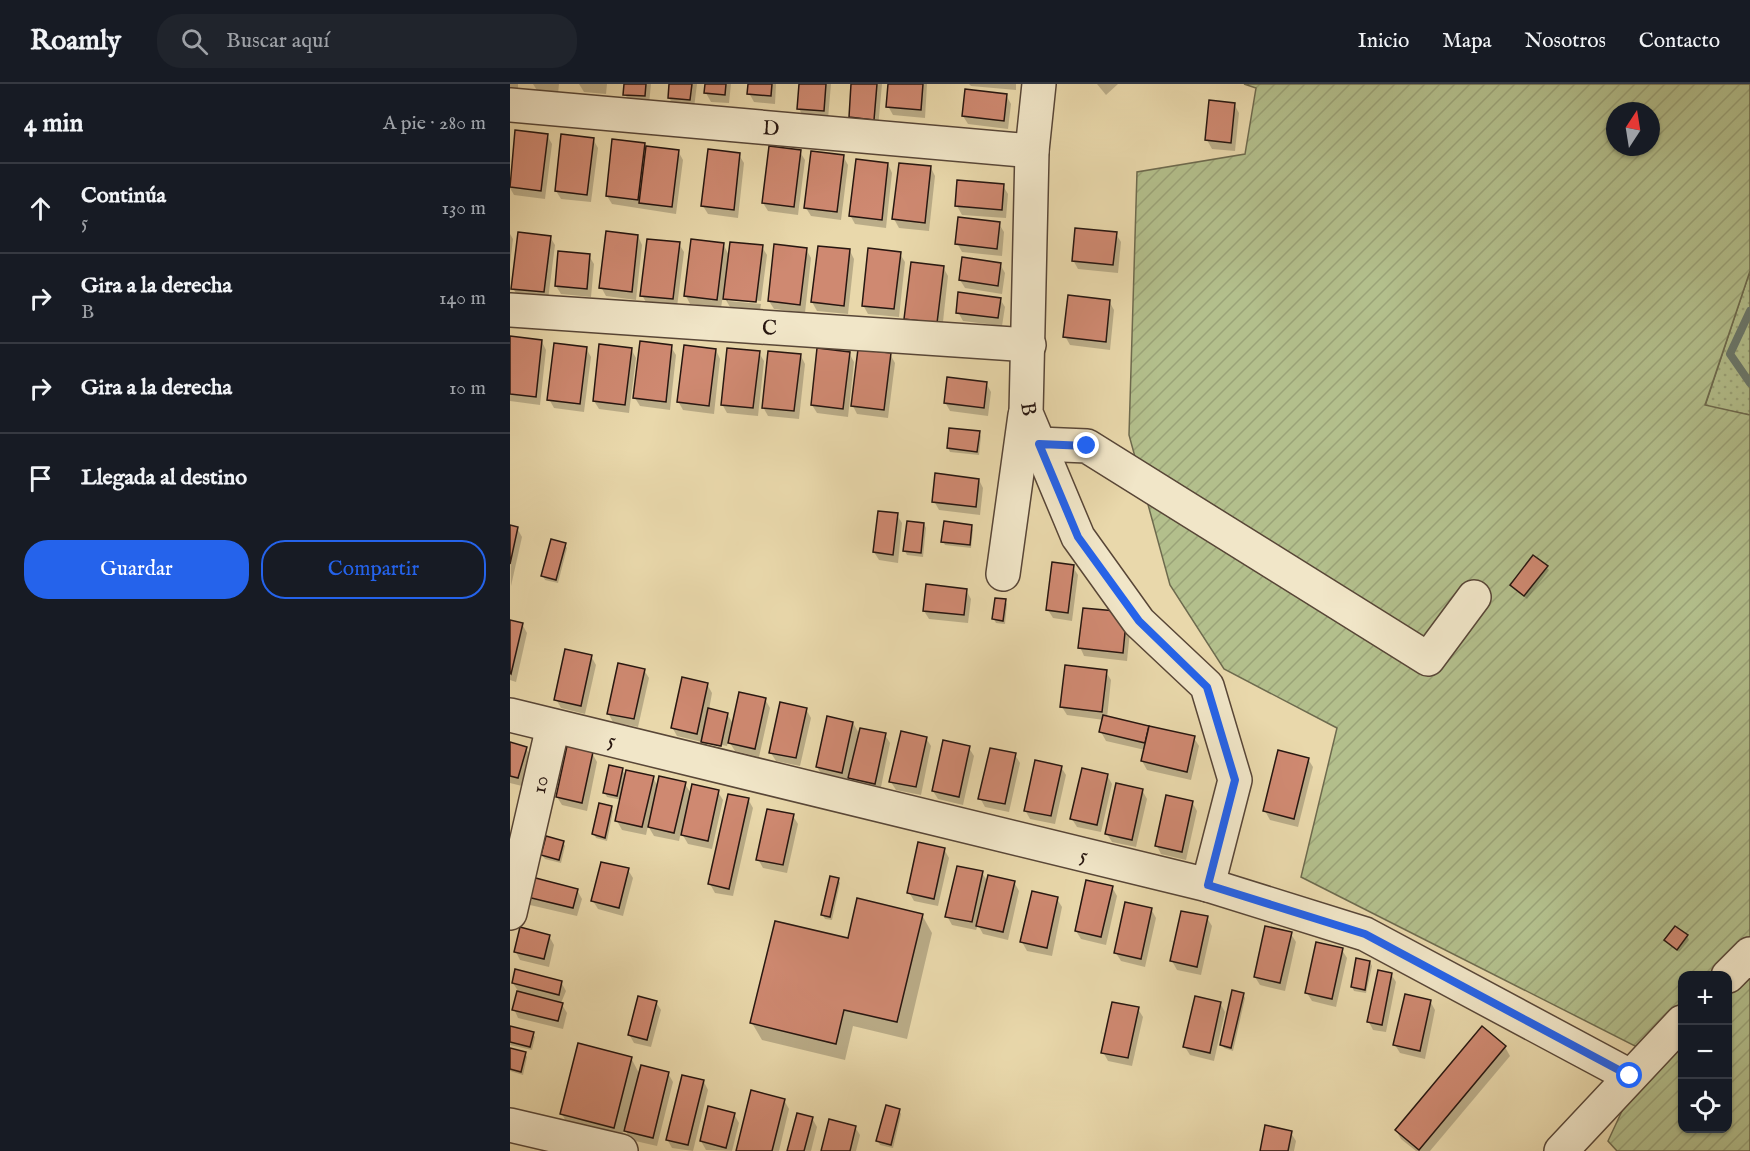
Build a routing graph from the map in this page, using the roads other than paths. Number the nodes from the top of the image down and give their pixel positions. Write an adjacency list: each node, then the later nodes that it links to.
1 (1038, 84): 3 (street, B)
2 (510, 105): 3 (street, D)
3 (1032, 152): 5 (street, B)
4 (510, 310): 5 (street, C)
5 (1029, 345): 6 (street, B)
6 (1026, 413): 7 (street, B); 8 (street)
7 (1039, 444): 9 (street); 12 (street, B)
8 (1002, 574)
9 (1474, 597)
10 (510, 715): 11 (street, 5)
11 (553, 726): 12 (street, 5); 13 (street, 10)
12 (1208, 885): 17 (street, 5)
13 (510, 913)
14 (1750, 954): 15 (street)
15 (1732, 972)
16 (1680, 1025): 17 (street)
17 (1630, 1076): 20 (street)
18 (527, 1136): 19 (street)
19 (621, 1151)
20 (1561, 1151)

